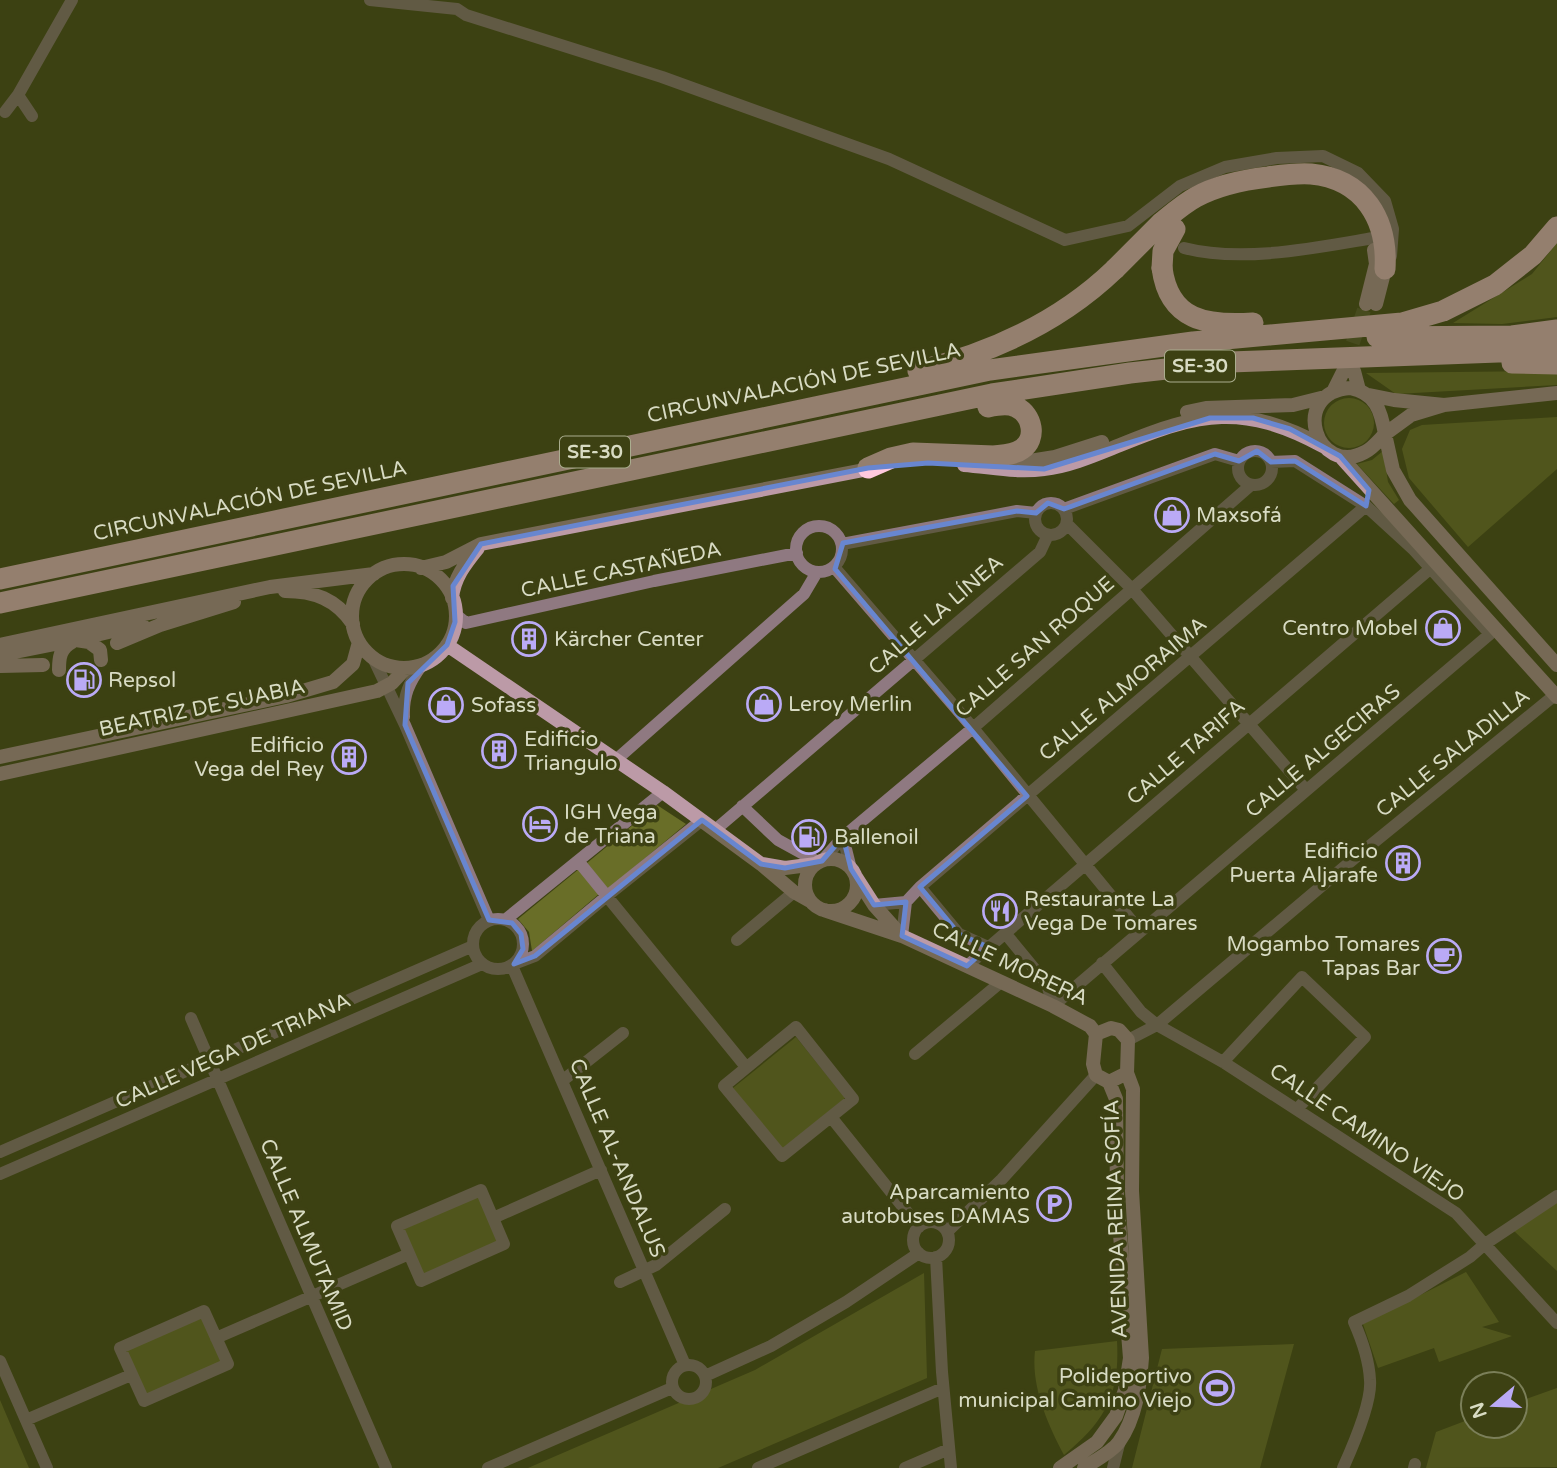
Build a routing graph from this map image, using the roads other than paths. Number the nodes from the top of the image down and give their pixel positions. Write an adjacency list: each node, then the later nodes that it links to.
1 (72, 0): 3 (street)
2 (370, 0): 9 (street)
3 (18, 94): 4 (street); 5 (street)
4 (5, 112)
5 (32, 116)
6 (1557, 227): 11 (highway, CIRCUNVALACIÓN DE SEVILLA / SE-30)
7 (1173, 234): 8 (street); 8 (highway); 9 (highway); 11 (highway, bridge); 20 (highway, bridge)
8 (1373, 238): 9 (main road)
9 (1385, 269)
10 (1557, 330): 12 (highway)
11 (1320, 331): 12 (highway, CIRCUNVALACIÓN DE SEVILLA / SE-30)
12 (1292, 333): 20 (highway, CIRCUNVALACIÓN DE SEVILLA / SE-30)
13 (1557, 347): 14 (highway, SE-30)
14 (1409, 354): 15 (highway); 21 (highway, SE-30)
15 (1557, 364)
16 (1364, 393): 18 (main road); 18 (main road); 19 (main road); 22 (main road)
17 (1557, 393): 19 (main road)
18 (1329, 395): 23 (main road); 27 (main road)
19 (1444, 405): 22 (main road)
20 (802, 408): 44 (highway, CIRCUNVALACIÓN DE SEVILLA / SE-30)
21 (834, 427): 28 (highway); 48 (highway, SE-30)
22 (1385, 433): 24 (main road); 62 (main road)
23 (1323, 446): 24 (main road); 27 (main road)
24 (1340, 456): 30 (main road)
25 (1239, 461): 26 (street); 29 (street); 32 (street)
26 (1271, 462): 29 (street); 31 (street)
27 (990, 467): 28 (main road)
28 (868, 468): 36 (main road)
29 (1251, 485): 45 (street, CALLE SAN ROQUE)
30 (1369, 489): 31 (street); 68 (main road)
31 (1366, 506): 41 (street); 57 (street, CALLE ALMORAIMA)
32 (1064, 509): 33 (street); 34 (street)
33 (1036, 513): 35 (street); 37 (street)
34 (1067, 524): 35 (street); 45 (street)
35 (1048, 534): 60 (street, CALLE LA LÍNEA)
36 (481, 544): 40 (main road); 47 (main road)
37 (842, 544): 38 (street); 39 (street)
38 (797, 553): 42 (street); 49 (street, CALLE CASTAÑEDA)
39 (834, 567): 42 (street); 60 (street)
40 (421, 568): 43 (main road); 47 (main road)
41 (1431, 568): 69 (street, CALLE TARIFA); 75 (street, CALLE ALGECIRAS)
42 (817, 572): 73 (street)
43 (374, 574): 50 (main road); 51 (main road)
44 (0, 579)
45 (1131, 588): 57 (street); 71 (street, CALLE SAN ROQUE)
46 (246, 598): 51 (main road); 52 (main road); 54 (main road)
47 (452, 598): 49 (main road)
48 (0, 603)
49 (455, 614): 55 (main road)
50 (138, 615): 52 (main road); 56 (main road)
51 (353, 624): 53 (main road)
52 (75, 640): 56 (main road); 59 (main road); 66 (main road)
53 (359, 642): 58 (main road); 72 (main road, BEATRIZ DE SUABIA)
54 (117, 643)
55 (447, 645): 63 (main road); 73 (main road)
56 (0, 650)
57 (1191, 657): 69 (street); 77 (street, CALLE ALMORAIMA)
58 (373, 658): 65 (main road); 67 (street)
59 (101, 660)
60 (914, 660): 71 (street); 78 (street, CALLE LA LÍNEA)
61 (43, 664): 64 (main road)
62 (1557, 664)
63 (422, 665): 65 (main road); 70 (street)
64 (0, 666)
65 (406, 668): 67 (main road, BEATRIZ DE SUABIA)
66 (59, 670)
67 (385, 687): 70 (street); 74 (main road, BEATRIZ DE SUABIA)
68 (1553, 697): 109 (street, CALLE SALADILLA)
69 (1249, 724): 75 (street); 85 (street, CALLE TARIFA)
70 (405, 725): 94 (street)
71 (972, 728): 77 (street); 81 (street, CALLE SAN ROQUE)
72 (0, 757)
73 (617, 759): 76 (main road)
74 (0, 774)
75 (1306, 790): 96 (street, CALLE ALGECIRAS)
76 (663, 792): 79 (main road); 82 (street)
77 (1027, 796): 85 (street); 87 (street, CALLE ALMORAIMA)
78 (742, 806): 80 (street, CALLE LA LÍNEA); 83 (street)
79 (702, 820): 80 (main road); 89 (street)
80 (715, 830): 84 (main road)
81 (843, 837): 83 (street, CALLE SAN ROQUE); 86 (street)
82 (579, 862): 89 (street); 95 (street)
83 (819, 862): 84 (main road); 86 (main road); 90 (main road)
84 (761, 864): 88 (main road)
85 (1085, 864): 96 (street); 97 (street, CALLE TARIFA)
86 (852, 870): 92 (main road, CALLE MORERA); 93 (main road)
87 (920, 887): 91 (street, CALLE ALMORAIMA); 101 (street)
88 (793, 892): 90 (main road); 99 (street)
89 (607, 895): 104 (street); 116 (street)
90 (810, 901): 93 (main road)
91 (906, 902): 92 (street); 98 (street)
92 (874, 905): 98 (main road, CALLE MORERA)
93 (824, 911): 98 (main road, CALLE MORERA)
94 (489, 920): 95 (street); 100 (street)
95 (505, 920): 104 (street)
96 (1140, 931): 102 (street, CALLE ALGECIRAS)
97 (1005, 933): 101 (street, CALLE TARIFA); 107 (street)
98 (902, 936): 105 (main road, CALLE MORERA)
99 (737, 940)
100 (473, 946): 103 (street); 114 (street, CALLE VEGA DE TRIANA)
101 (988, 947): 105 (street, CALLE TARIFA)
102 (1102, 963): 107 (street, CALLE ALGECIRAS); 109 (street, CALLE CAMINO VIEJO)
103 (482, 964): 104 (street); 118 (street, CALLE VEGA DE TRIANA)
104 (513, 965): 120 (street, CALLE AL-ANDALUS)
105 (967, 966): 106 (main road, CALLE MORERA)
106 (1001, 982): 107 (main road, CALLE MORERA); 113 (street)
107 (1053, 1006): 111 (main road, CALLE MORERA)
108 (191, 1017): 114 (street, CALLE ALMUTAMID)
109 (1157, 1025): 112 (street); 115 (street, CALLE CAMINO VIEJO)
110 (623, 1033): 120 (street)
111 (1096, 1034): 112 (main road); 119 (main road)
112 (1128, 1040): 117 (main road)
113 (915, 1054)
114 (210, 1061): 118 (street, CALLE ALMUTAMID); 123 (street, CALLE VEGA DE TRIANA)
115 (1223, 1062): 121 (street, CALLE CAMINO VIEJO); 121 (street)
116 (746, 1067): 122 (street); 122 (street)
117 (1127, 1073): 119 (main road); 148 (main road, AVENIDA REINA SOFÍA)
118 (217, 1079): 125 (street, CALLE VEGA DE TRIANA); 137 (street, CALLE ALMUTAMID)
119 (1102, 1079): 130 (street); 146 (main road, AVENIDA REINA SOFÍA)
120 (562, 1081): 124 (street, CALLE AL-ANDALUS)
121 (1297, 1109): 131 (street, CALLE CAMINO VIEJO)
122 (831, 1117): 129 (street)
123 (0, 1152)
124 (601, 1170): 128 (street); 135 (street, CALLE AL-ANDALUS)
125 (0, 1174)
126 (1557, 1196): 131 (street)
127 (725, 1209): 135 (street)
128 (493, 1217): 133 (street); 133 (street)
129 (919, 1227): 130 (street); 132 (street)
130 (947, 1231): 134 (street)
131 (1485, 1244): 138 (street, CALLE CAMINO VIEJO); 159 (street)
132 (919, 1253): 134 (street); 143 (street)
133 (409, 1254): 137 (street)
134 (936, 1257): 145 (street)
135 (645, 1271): 136 (street); 141 (street, CALLE AL-ANDALUS)
136 (620, 1282)
137 (312, 1296): 139 (street); 152 (street, CALLE ALMUTAMID)
138 (1557, 1324)
139 (216, 1338): 142 (street); 142 (street)
140 (0, 1361): 147 (street)
141 (685, 1365): 143 (street); 144 (street)
142 (131, 1374): 147 (street)
143 (705, 1376): 144 (street)
144 (672, 1388): 153 (street)
145 (943, 1388): 149 (street); 154 (street)
146 (1116, 1416): 148 (main road); 150 (main road, AVENIDA REINA SOFÍA)
147 (26, 1420): 151 (street)
148 (1119, 1444): 150 (main road); 158 (street)
149 (949, 1449): 155 (street); 156 (street)
150 (1082, 1465): 157 (main road, AVENIDA REINA SOFÍA)
151 (47, 1468)
152 (386, 1468)
153 (488, 1468)
154 (758, 1468)
155 (905, 1468)
156 (951, 1468)
157 (1060, 1468)
158 (1114, 1468)
159 (1343, 1468)

